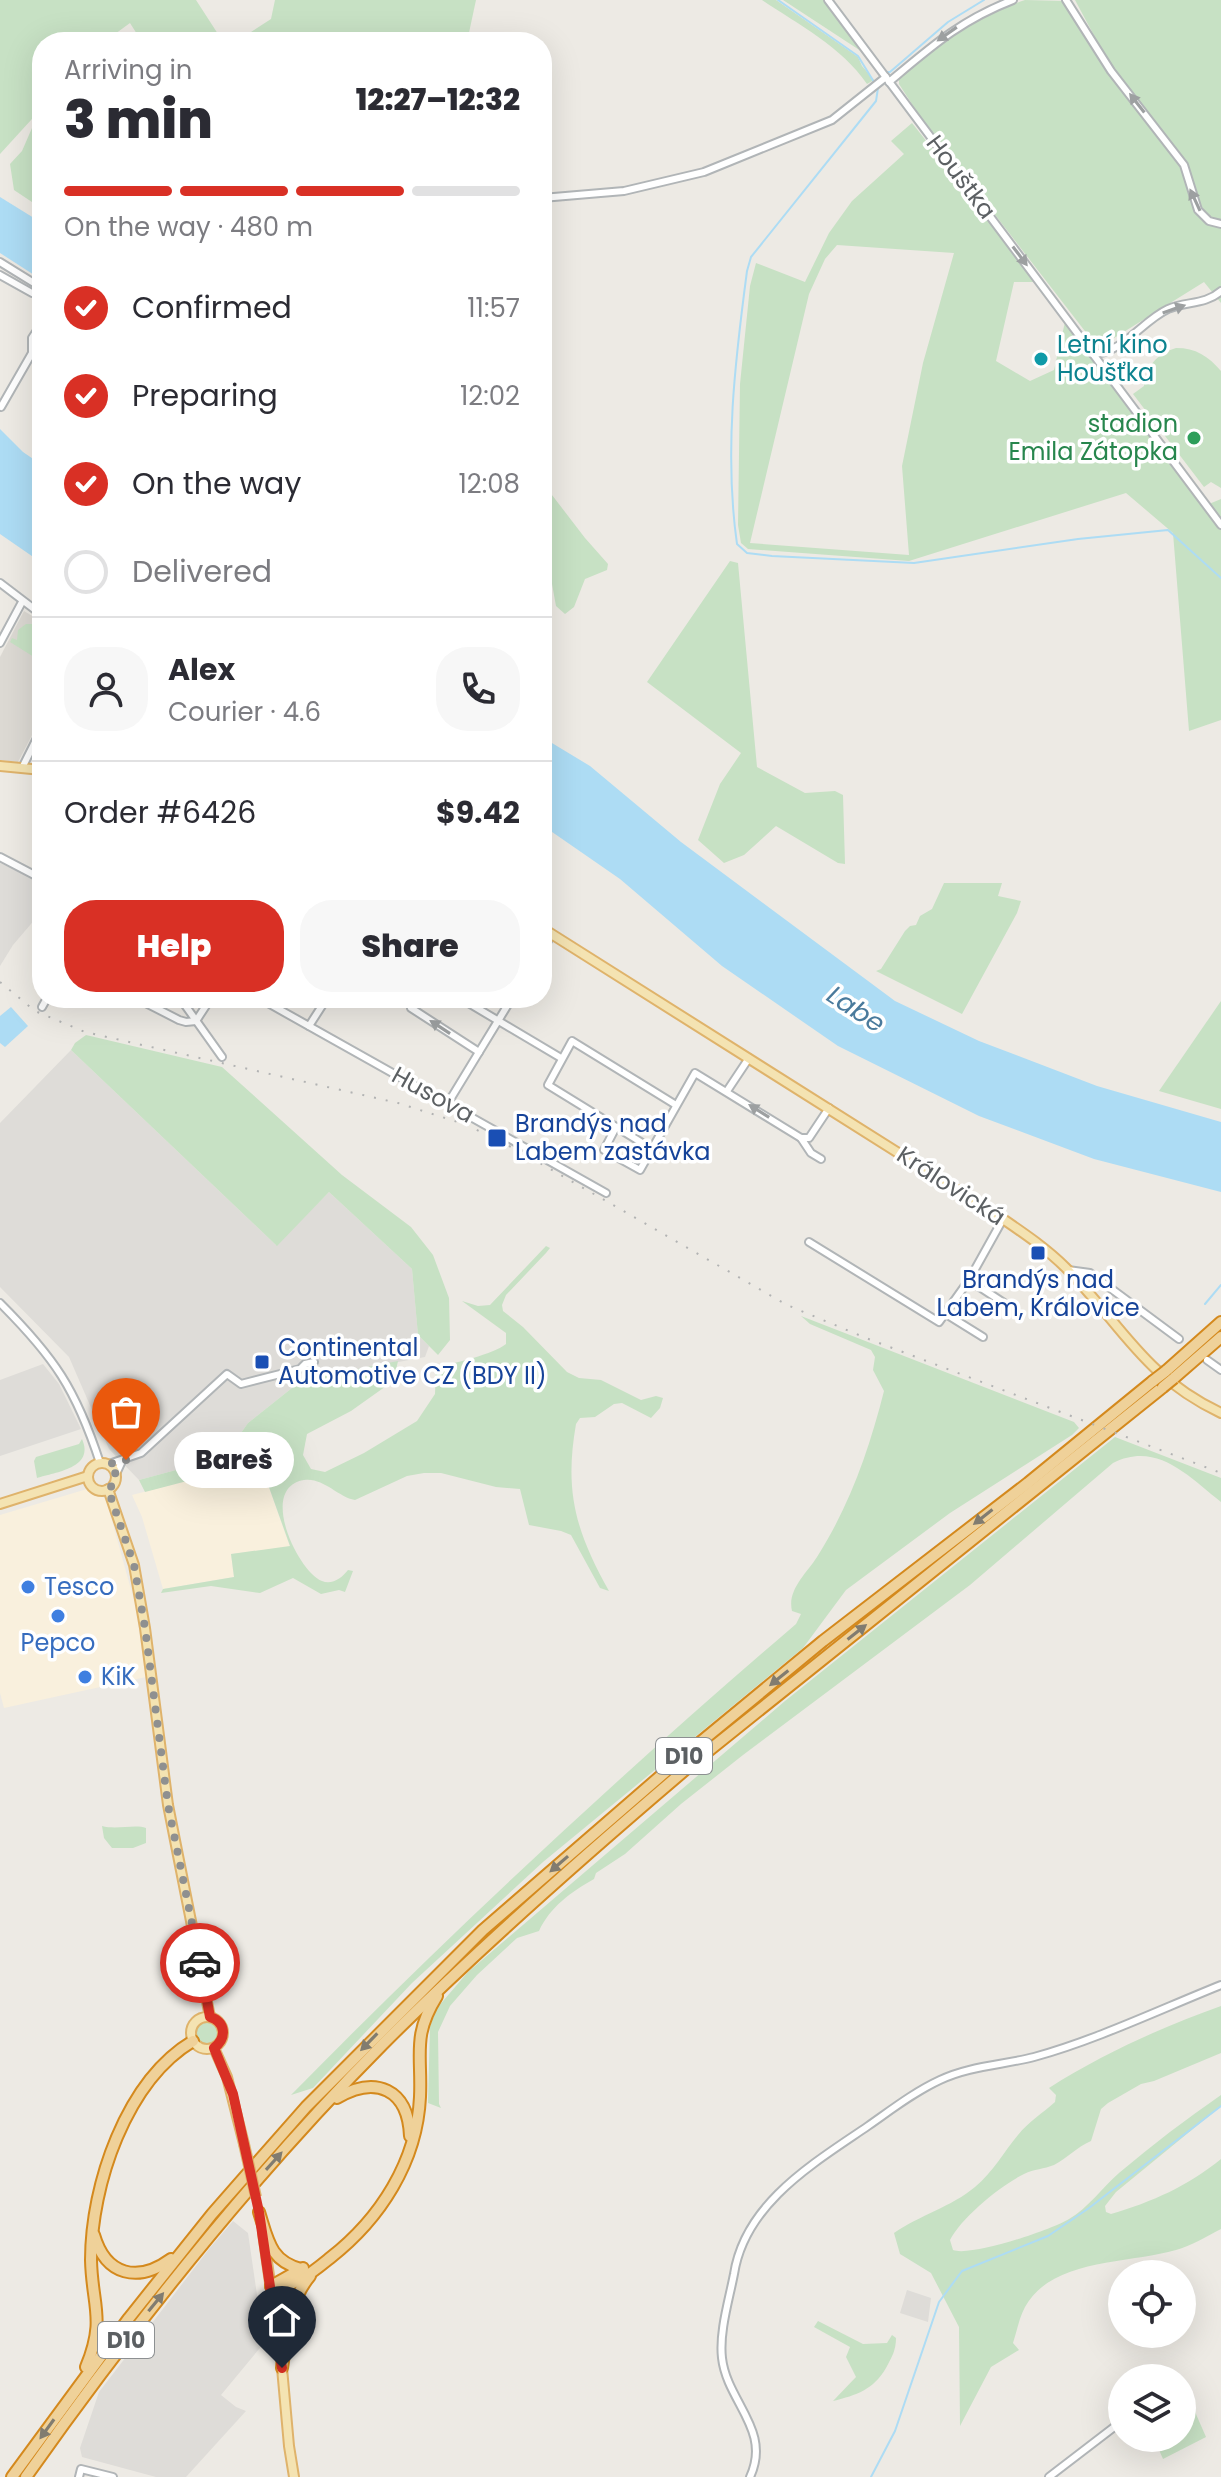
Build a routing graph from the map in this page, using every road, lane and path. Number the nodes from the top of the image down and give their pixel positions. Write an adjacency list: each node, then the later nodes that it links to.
1 (828, 0): 4 (street, Houštka)
2 (1013, 0): 4 (street, one-way to 4)
3 (1066, 0): 6 (street, one-way to 3)
4 (888, 79): 5 (street); 13 (street, Houštka, one-way to 13)
5 (552, 197)
6 (1221, 224)
7 (0, 262): 9 (street)
8 (0, 275): 11 (street)
9 (32, 282)
10 (1221, 291): 13 (street, one-way to 10)
11 (32, 293)
12 (32, 353): 14 (street)
13 (1093, 354): 15 (street, Houštka)
14 (1, 407)
15 (1221, 525)
16 (0, 583): 17 (street)
17 (22, 602): 18 (street); 19 (street)
18 (32, 608)
19 (0, 643)
20 (32, 748): 22 (street)
21 (0, 766): 22 (main road)
22 (22, 768): 23 (main road)
23 (32, 769)
24 (0, 857): 25 (street)
25 (32, 874)
26 (552, 934): 41 (main road, Královická)
27 (156, 1008): 35 (street)
28 (187, 1008): 35 (street)
29 (204, 1008): 35 (street)
30 (277, 1008): 37 (street, Husova)
31 (321, 1008): 37 (street)
32 (411, 1008): 38 (street, one-way to 32)
33 (477, 1008): 36 (street)
34 (506, 1008): 36 (street)
35 (196, 1021): 39 (street)
36 (498, 1021): 38 (street); 40 (street)
37 (309, 1026): 43 (street, Husova)
38 (479, 1052): 43 (street)
39 (222, 1057)
40 (561, 1058): 44 (street); 46 (street)
41 (749, 1058): 42 (street); 45 (main road, Královická)
42 (727, 1091): 44 (street); 47 (street, one-way to 42)
43 (448, 1103): 50 (street, Husova)
44 (676, 1105): 48 (street)
45 (829, 1108): 47 (street); 51 (main road, Královická)
46 (616, 1127): 48 (street); 48 (street)
47 (801, 1138): 49 (street)
48 (652, 1149)
49 (821, 1159)
50 (606, 1193)
51 (1003, 1219): 53 (main road, Královická); 54 (street)
52 (809, 1242): 57 (street)
53 (1068, 1270): 61 (street, Královická); 67 (main road, Královická)
54 (969, 1280): 56 (street); 57 (street)
55 (0, 1303): 69 (street)
56 (1004, 1303)
57 (946, 1314): 59 (street)
58 (1221, 1322): 65 (highway, D10)
59 (983, 1337)
60 (1221, 1337): 65 (highway, D10)
61 (1179, 1339)
62 (1207, 1360): 64 (street)
63 (314, 1362): 68 (street)
64 (1221, 1370)
65 (1170, 1374): 66 (highway, D10, bridge)
66 (1158, 1384): 74 (highway, D10, one-way to 66); 83 (highway, D10, one-way to 83)
67 (1221, 1413)
68 (122, 1461): 69 (street); 70 (street)
69 (104, 1464): 70 (main road); 71 (main road)
70 (116, 1474): 72 (main road)
71 (88, 1476): 72 (main road); 73 (main road)
72 (108, 1489): 76 (main road)
73 (0, 1504)
74 (456, 1972): 79 (highway, D10); 80 (highway)
75 (1221, 1985): 98 (street)
76 (210, 2017): 77 (main road); 78 (main road)
77 (193, 2041): 78 (main road); 82 (highway)
78 (214, 2048): 81 (main road, bridge)
79 (316, 2114): 80 (highway); 93 (highway, D10, one-way to 79)
80 (409, 2148): 84 (highway)
81 (259, 2212): 86 (highway); 87 (main road)
82 (92, 2226): 83 (highway); 89 (highway)
83 (190, 2241): 89 (highway, D10)
84 (335, 2255): 85 (highway); 86 (highway)
85 (319, 2267): 87 (highway); 88 (highway)
86 (301, 2269): 87 (highway)
87 (271, 2286): 88 (main road)
88 (282, 2368): 91 (main road)
89 (81, 2380): 92 (highway, D10, one-way to 92)
90 (1108, 2432): 99 (street)
91 (292, 2465): 96 (main road); 97 (main road)
92 (12, 2477)
93 (26, 2477)
94 (79, 2477): 95 (street)
95 (113, 2477)
96 (294, 2477)
97 (302, 2477)
98 (750, 2477)
99 (1049, 2477)

